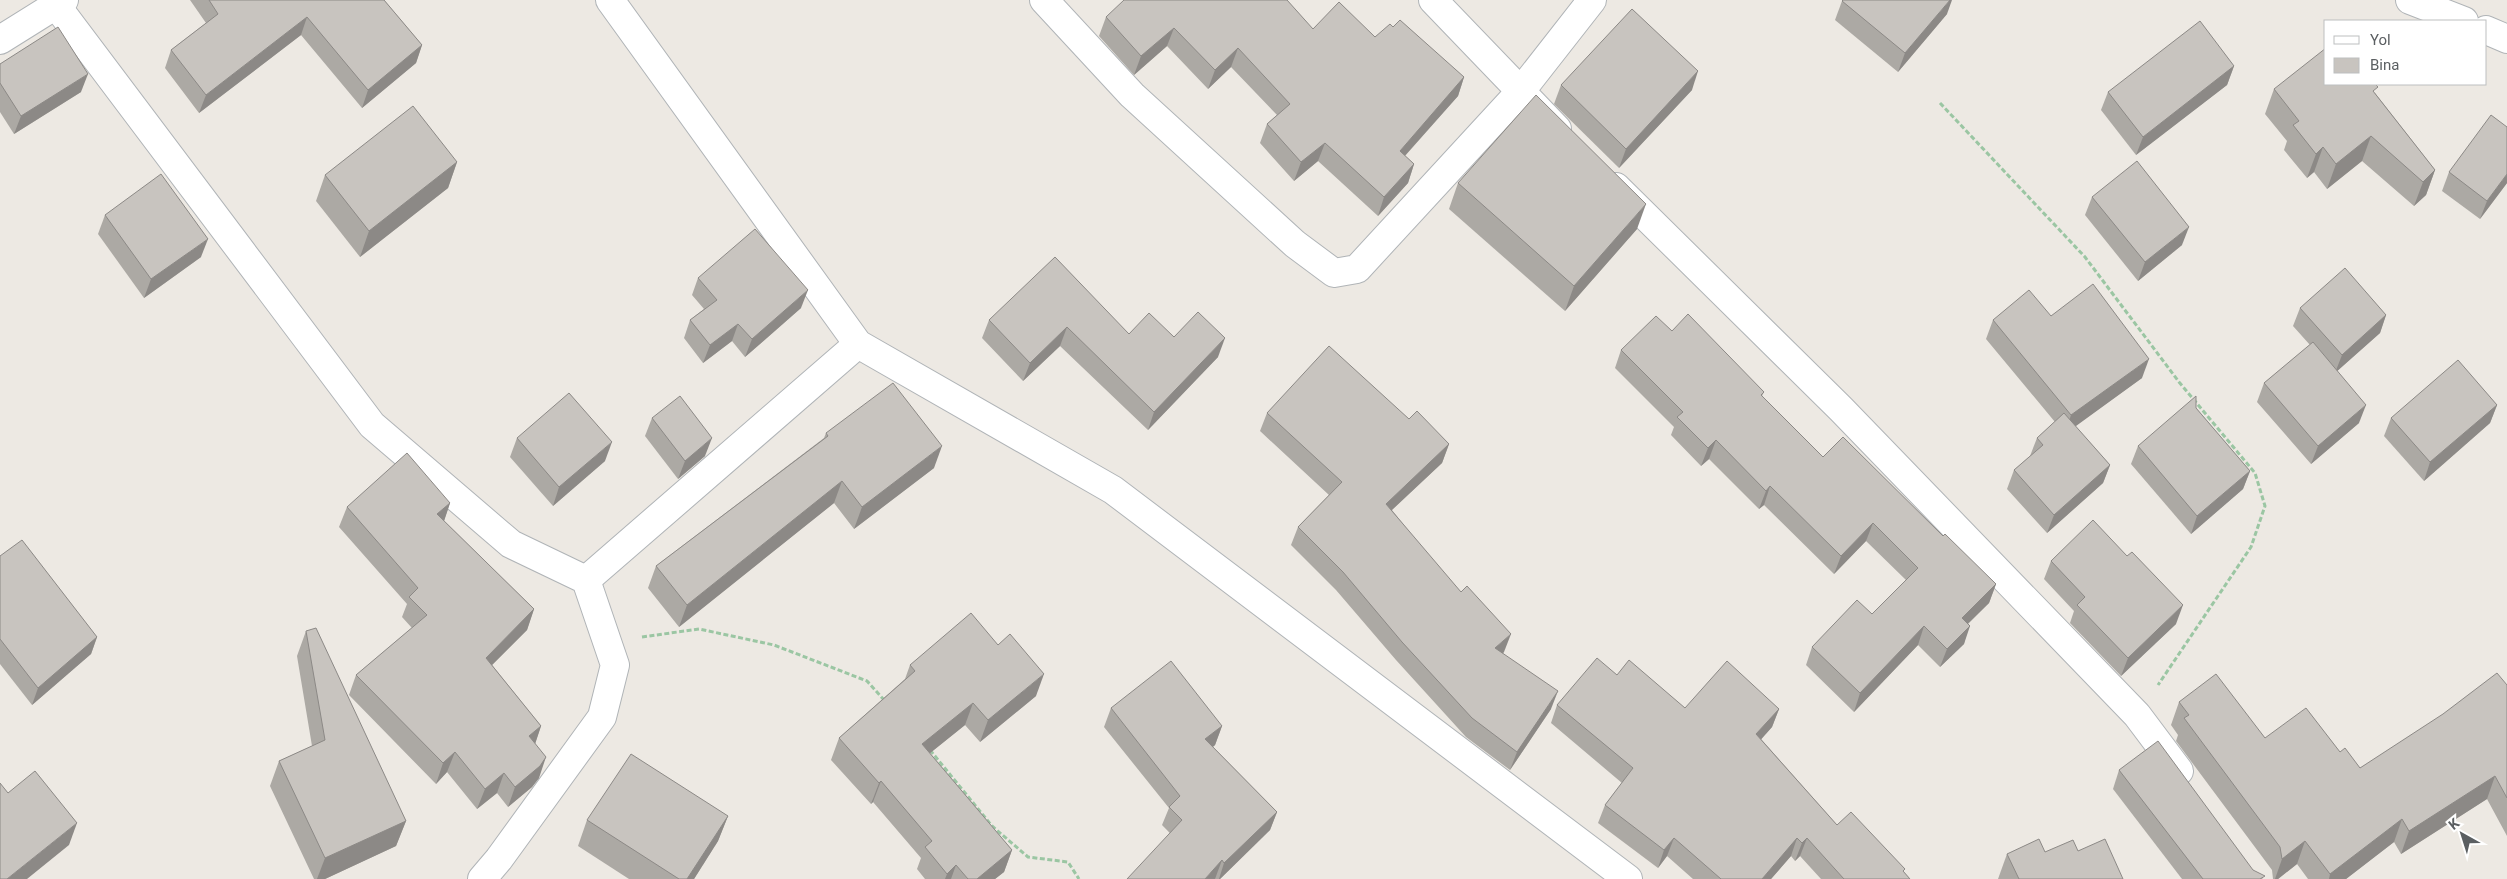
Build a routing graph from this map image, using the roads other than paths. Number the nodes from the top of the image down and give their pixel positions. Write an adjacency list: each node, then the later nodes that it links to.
1 (610, 0): 14 (street)
2 (1044, 0): 11 (street)
3 (1433, 0): 11 (street)
4 (1592, 0): 11 (street)
5 (2410, 0): 7 (street)
6 (60, 2): 9 (street); 15 (street)
7 (2461, 20)
8 (2487, 30): 10 (street)
9 (3, 32)
10 (2507, 38)
11 (1520, 92): 12 (street)
12 (1576, 147)
13 (1597, 168): 16 (street)
14 (858, 344): 15 (street); 18 (street)
15 (586, 580): 17 (street)
16 (2195, 793)
17 (482, 879)
18 (1628, 879)

